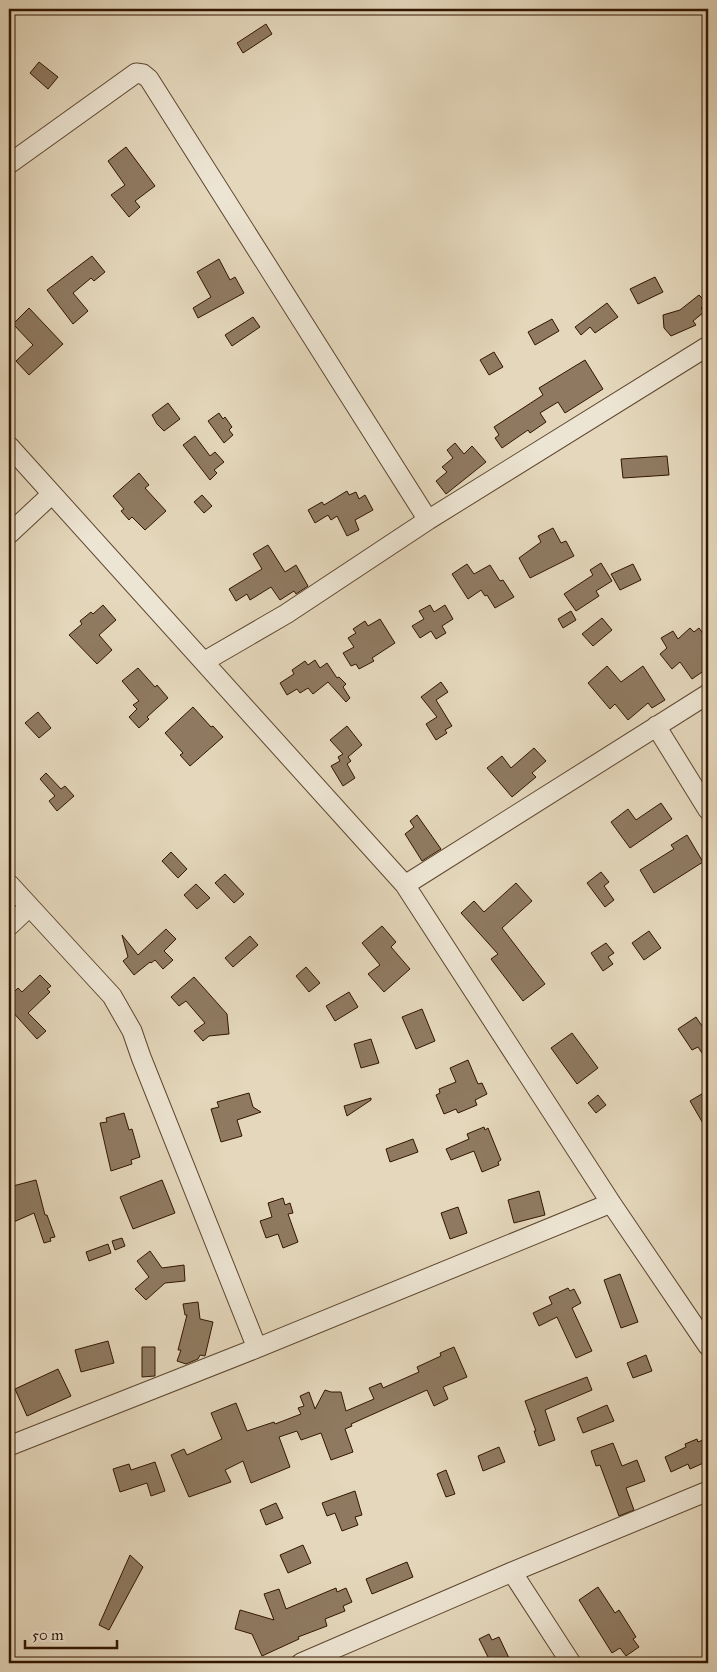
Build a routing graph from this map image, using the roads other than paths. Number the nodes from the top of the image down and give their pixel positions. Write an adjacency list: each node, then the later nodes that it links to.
1 (9, 164): 5 (street)
2 (708, 346): 5 (street)
3 (9, 446): 4 (street)
4 (52, 494): 6 (street); 7 (street)
5 (428, 520): 7 (street)
6 (9, 534)
7 (205, 662): 12 (street)
8 (708, 694): 9 (street)
9 (656, 726): 10 (street); 12 (street)
10 (708, 810)
11 (9, 884): 13 (street)
12 (405, 885): 15 (street)
13 (29, 907): 14 (street); 18 (street)
14 (9, 926)
15 (611, 1203): 16 (street); 18 (street)
16 (701, 1320): 17 (street)
17 (708, 1346)
18 (257, 1348): 19 (street)
19 (9, 1446)
20 (708, 1491): 21 (street)
21 (512, 1572): 22 (street); 23 (street)
22 (300, 1663)
23 (571, 1663)

